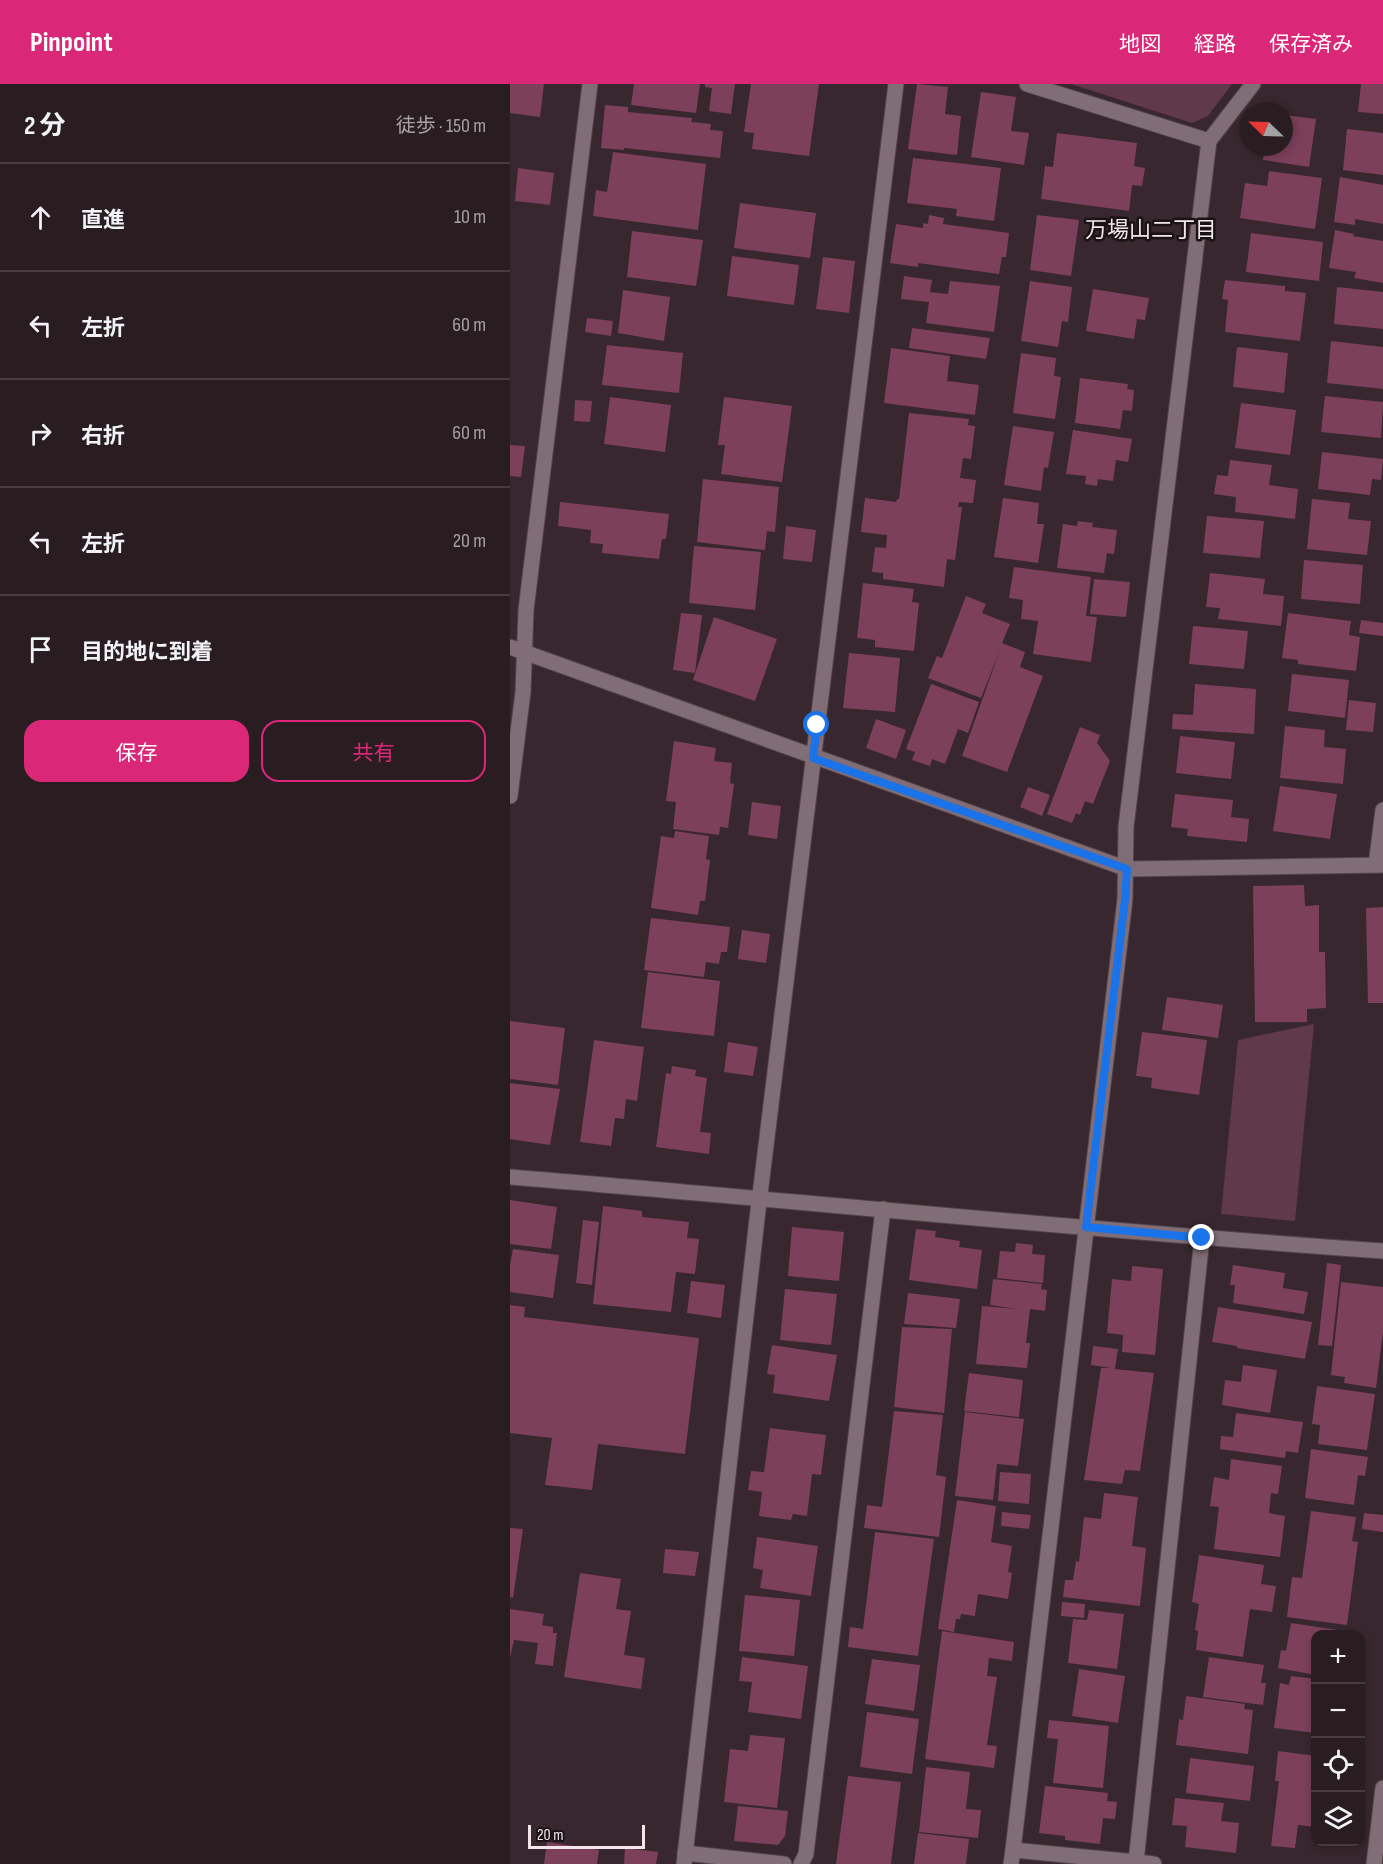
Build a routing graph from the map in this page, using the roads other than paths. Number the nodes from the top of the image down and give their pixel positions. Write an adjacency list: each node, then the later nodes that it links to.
1 (590, 84): 6 (street)
2 (896, 84): 7 (street)
3 (1027, 84): 5 (street)
4 (1253, 84): 5 (street)
5 (1209, 141): 11 (street)
6 (517, 650): 7 (street); 8 (street)
7 (813, 758): 11 (street); 13 (street)
8 (510, 796)
9 (1383, 810): 10 (street)
10 (1380, 865): 11 (street)
11 (1127, 869): 15 (street)
12 (510, 1177): 13 (street)
13 (760, 1198): 14 (street); 20 (street)
14 (883, 1209): 15 (street); 23 (street)
15 (1086, 1227): 16 (street); 19 (street)
16 (1202, 1238): 17 (street); 21 (street)
17 (1383, 1251)
18 (1383, 1788): 25 (street)
19 (1012, 1857): 21 (street)
20 (685, 1858): 22 (street)
21 (1136, 1862): 24 (street)
22 (784, 1864)
23 (801, 1864)
24 (1154, 1864)
25 (1374, 1864)

